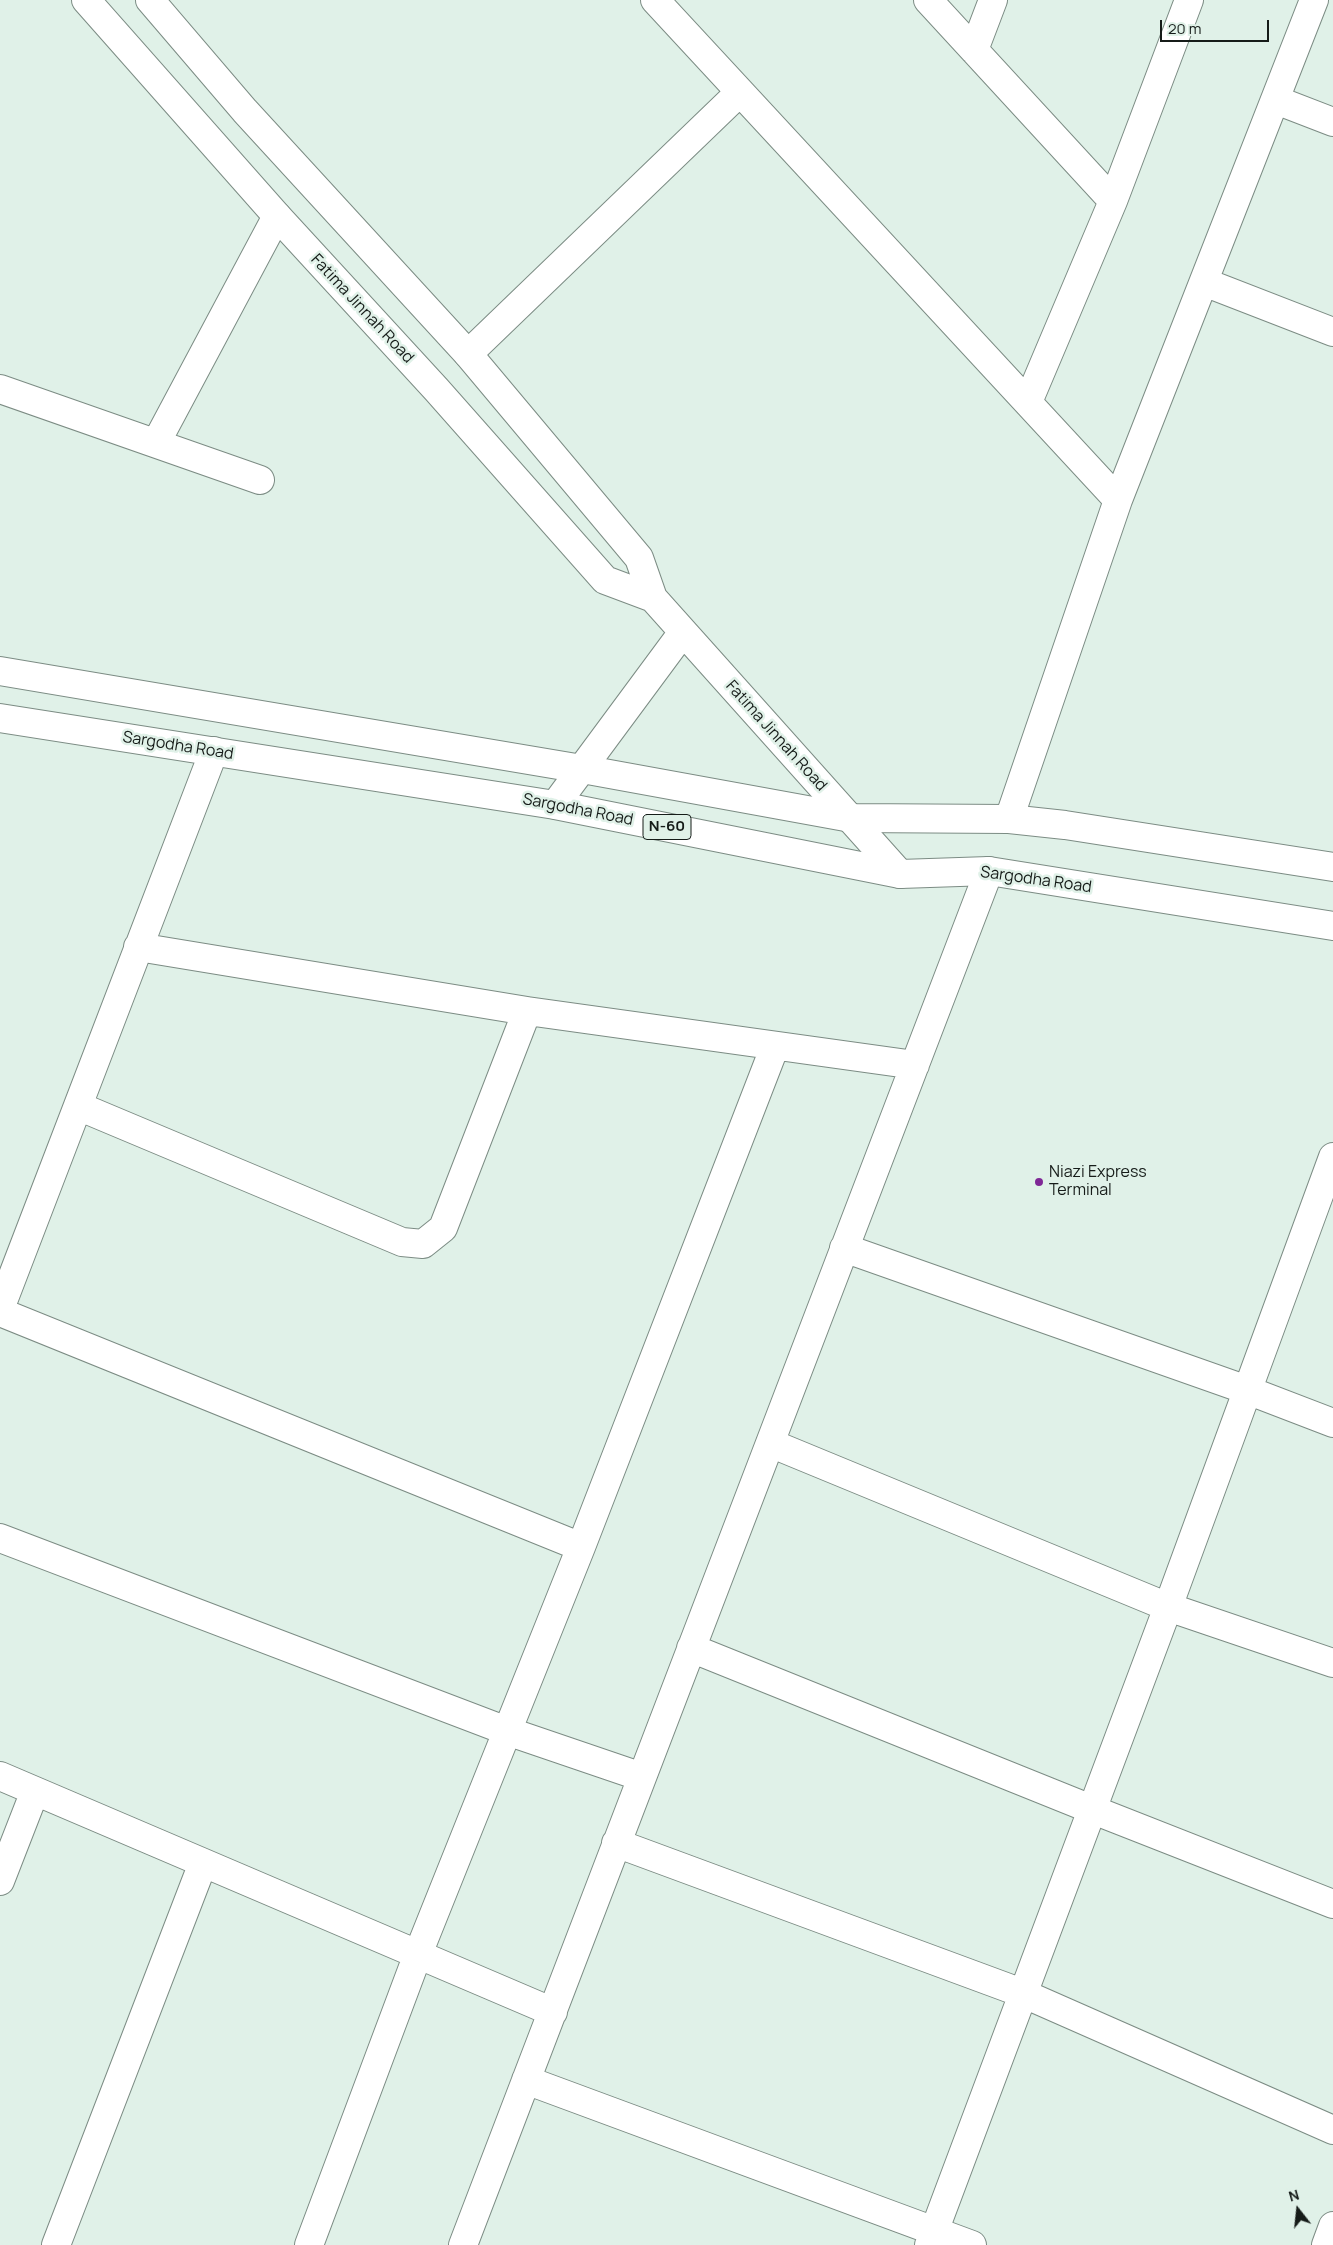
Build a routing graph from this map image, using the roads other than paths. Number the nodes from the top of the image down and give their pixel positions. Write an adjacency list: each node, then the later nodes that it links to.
1 (86, 0): 13 (main road, Fatima Jinnah Road)
2 (150, 0): 16 (main road, Fatima Jinnah Road)
3 (655, 0): 9 (main road)
4 (928, 0): 8 (main road)
5 (993, 0): 8 (main road)
6 (1189, 0): 12 (main road)
7 (1314, 0): 10 (main road)
8 (974, 50): 12 (main road)
9 (740, 92): 16 (main road); 18 (main road)
10 (1276, 100): 11 (main road); 14 (main road)
11 (1333, 122)
12 (1113, 201): 18 (main road)
13 (277, 216): 19 (main road); 22 (main road, Fatima Jinnah Road)
14 (1204, 282): 15 (main road); 21 (main road)
15 (1333, 332)
16 (468, 354): 22 (main road, Fatima Jinnah Road)
17 (0, 389): 19 (main road)
18 (1028, 402): 21 (main road)
19 (156, 443): 20 (main road)
20 (260, 480)
21 (1118, 500): 30 (main road)
22 (653, 598): 23 (main road, Fatima Jinnah Road)
23 (683, 632): 27 (main road); 29 (main road, Fatima Jinnah Road)
24 (0, 671): 27 (main road)
25 (0, 718): 26 (main road, Sargodha Road / N-60)
26 (214, 751): 28 (main road, Sargodha Road / N-60); 35 (main road)
27 (582, 769): 28 (main road); 29 (main road)
28 (555, 804): 33 (main road, Sargodha Road / N-60)
29 (850, 818): 30 (main road); 33 (main road, Fatima Jinnah Road)
30 (1009, 819): 31 (main road)
31 (1333, 867)
32 (989, 871): 33 (main road, Sargodha Road / N-60); 34 (main road, Sargodha Road / N-60); 38 (main road)
33 (900, 874)
34 (1333, 926)
35 (138, 947): 36 (main road); 39 (main road)
36 (527, 1011): 37 (main road); 39 (main road)
37 (775, 1046): 38 (main road); 47 (main road)
38 (915, 1065): 41 (main road)
39 (78, 1106): 42 (main road)
40 (1332, 1163): 43 (main road)
41 (844, 1248): 43 (main road); 45 (main road)
42 (0, 1310): 47 (main road)
43 (1247, 1390): 44 (main road); 48 (main road)
44 (1333, 1423)
45 (770, 1443): 48 (main road); 49 (main road)
46 (0, 1538): 51 (main road)
47 (581, 1547): 51 (main road)
48 (1168, 1607): 50 (main road); 55 (main road)
49 (691, 1648): 53 (main road); 55 (main road)
50 (1333, 1663)
51 (507, 1731): 53 (main road); 60 (main road)
52 (0, 1776): 54 (main road)
53 (642, 1777): 56 (main road)
54 (35, 1791): 57 (main road); 58 (main road)
55 (1091, 1809): 59 (main road); 61 (main road)
56 (616, 1843): 61 (main road); 62 (main road)
57 (203, 1863): 60 (main road); 67 (main road)
58 (0, 1881)
59 (1333, 1904)
60 (418, 1954): 62 (main road); 68 (main road)
61 (1022, 1993): 64 (main road); 66 (main road)
62 (553, 2012): 63 (main road)
63 (526, 2080): 66 (main road); 69 (main road)
64 (1333, 2130)
65 (1333, 2226): 71 (main road)
66 (931, 2238): 70 (main road)
67 (56, 2245)
68 (309, 2245)
69 (462, 2245)
70 (972, 2245)
71 (1326, 2245)

